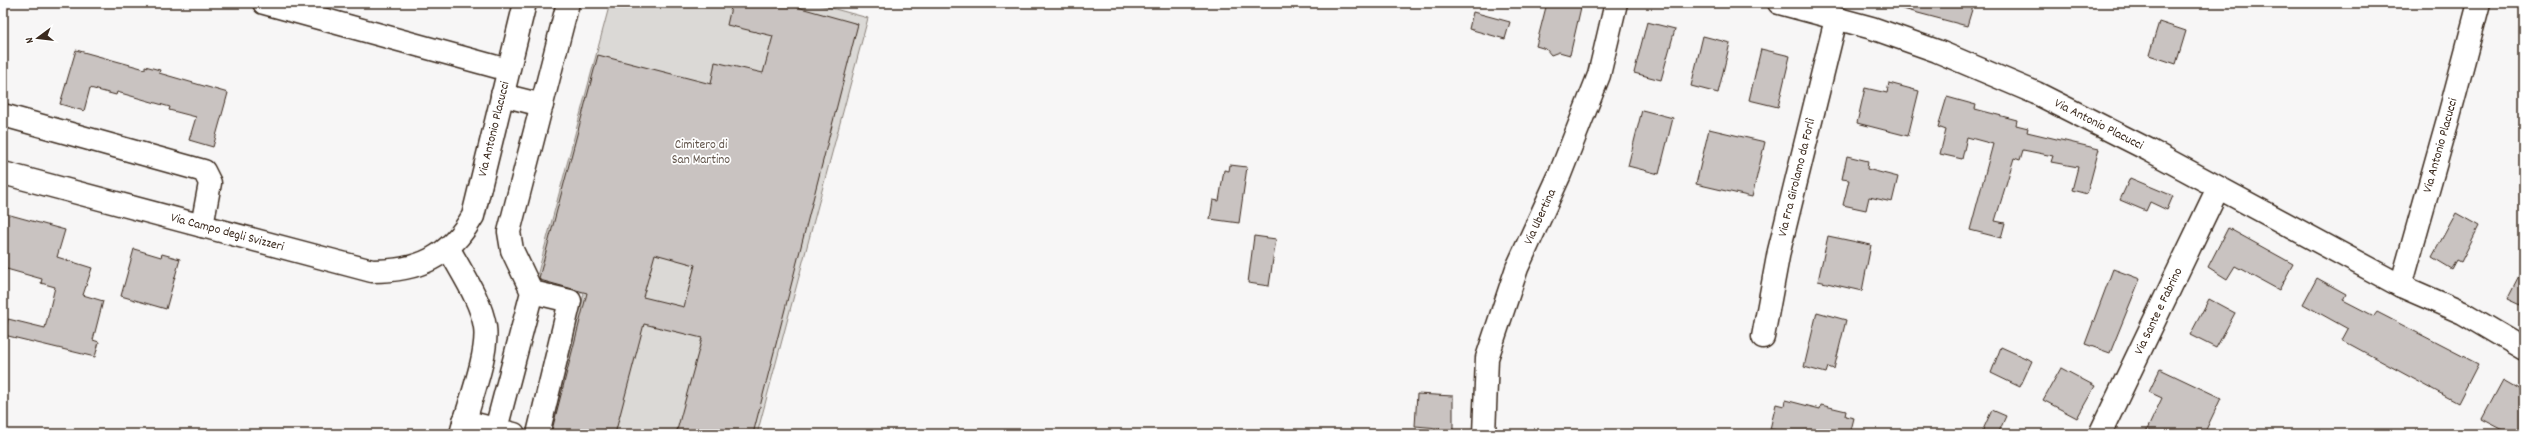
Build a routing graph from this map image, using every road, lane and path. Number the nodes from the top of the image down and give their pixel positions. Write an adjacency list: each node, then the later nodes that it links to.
1 (264, 3): 8 (street)
2 (525, 3): 8 (street, Via Antonio Placucci)
3 (568, 3): 10 (street)
4 (1616, 3): 25 (street, Via Ubertina)
5 (1780, 3): 7 (street, Via Antonio Placucci)
6 (2479, 3): 16 (street, Via Antonio Placucci)
7 (1836, 19): 13 (street, Via Antonio Placucci); 18 (street, Via Fra Girolamo da Forlì)
8 (508, 70): 9 (street, Via Antonio Placucci)
9 (502, 95): 10 (street); 15 (street, Via Antonio Placucci)
10 (542, 105): 17 (street)
11 (3, 115): 14 (street)
12 (3, 173): 14 (street, Via Campo degli Svizzeri)
13 (2218, 188): 16 (street, Via Antonio Placucci); 26 (street, Via Sante e Fabrino)
14 (202, 226): 15 (street, Via Campo degli Svizzeri)
15 (449, 249): 20 (street)
16 (2401, 286): 19 (street, Via Antonio Placucci)
17 (532, 292): 21 (street); 24 (street)
18 (1763, 337)
19 (2524, 349)
20 (470, 400): 21 (street); 22 (street)
21 (501, 407): 23 (street)
22 (462, 428): 23 (street)
23 (505, 432)
24 (538, 434)
25 (1484, 434)
26 (2100, 434)

